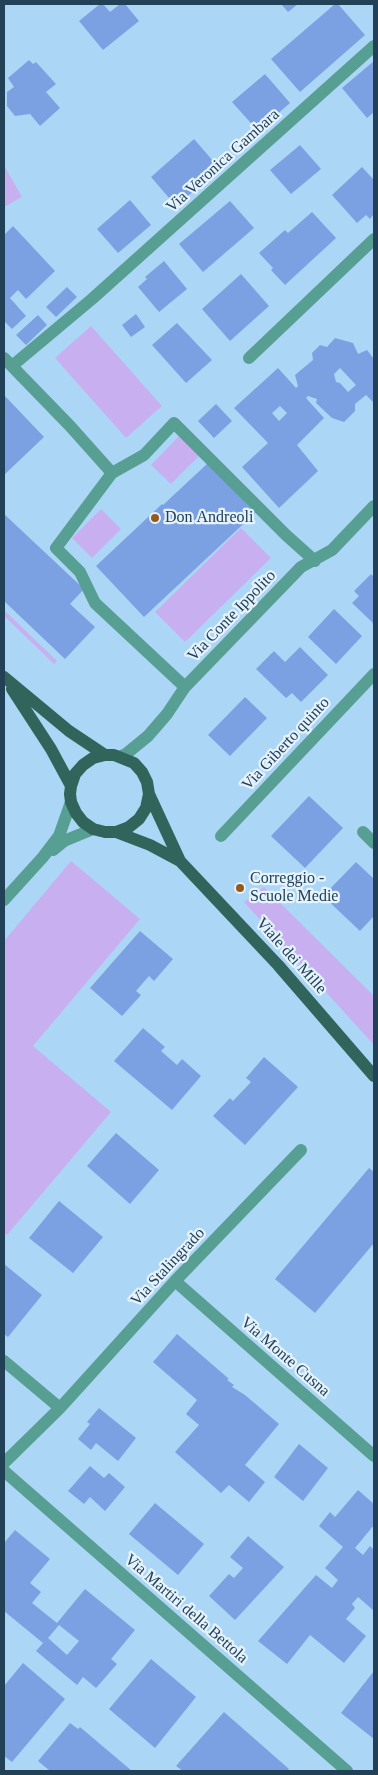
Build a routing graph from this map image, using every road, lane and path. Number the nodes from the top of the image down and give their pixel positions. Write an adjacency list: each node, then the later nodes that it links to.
1 (374, 46): 4 (street, Via Veronica Gambara)
2 (374, 239): 3 (street)
3 (249, 358)
4 (8, 362): 5 (street)
5 (112, 473): 7 (street); 10 (street)
6 (374, 506): 7 (street, Via Conte Ippolito)
7 (315, 561): 10 (street, Via Conte Ippolito)
8 (374, 674): 19 (street, Via Giberto quinto)
9 (4, 678): 11 (main road); 13 (main road)
10 (185, 687): 12 (street, Via Conte Ippolito)
11 (105, 755): 12 (main road); 13 (main road)
12 (121, 756): 14 (main road, Viale dei Mille)
13 (71, 786): 15 (main road)
14 (149, 794): 17 (main road); 22 (main road, Viale dei Mille)
15 (71, 802): 16 (main road); 21 (street)
16 (94, 829): 17 (main road, Viale dei Mille); 21 (street)
17 (116, 832): 22 (main road, Viale dei Mille)
18 (363, 832): 20 (street)
19 (221, 836)
20 (374, 843)
21 (43, 858): 23 (street)
22 (180, 861): 24 (main road, Viale dei Mille)
23 (4, 900)
24 (374, 1076)
25 (301, 1150): 26 (street, Via Stalingrado)
26 (175, 1281): 28 (street, Via Stalingrado); 29 (street, Via Monte Cusna)
27 (4, 1361): 28 (street)
28 (60, 1408): 30 (street, Via Stalingrado)
29 (374, 1456)
30 (4, 1463)
31 (4, 1471): 32 (street, Via Martiri della Bettola)
32 (347, 1771)

